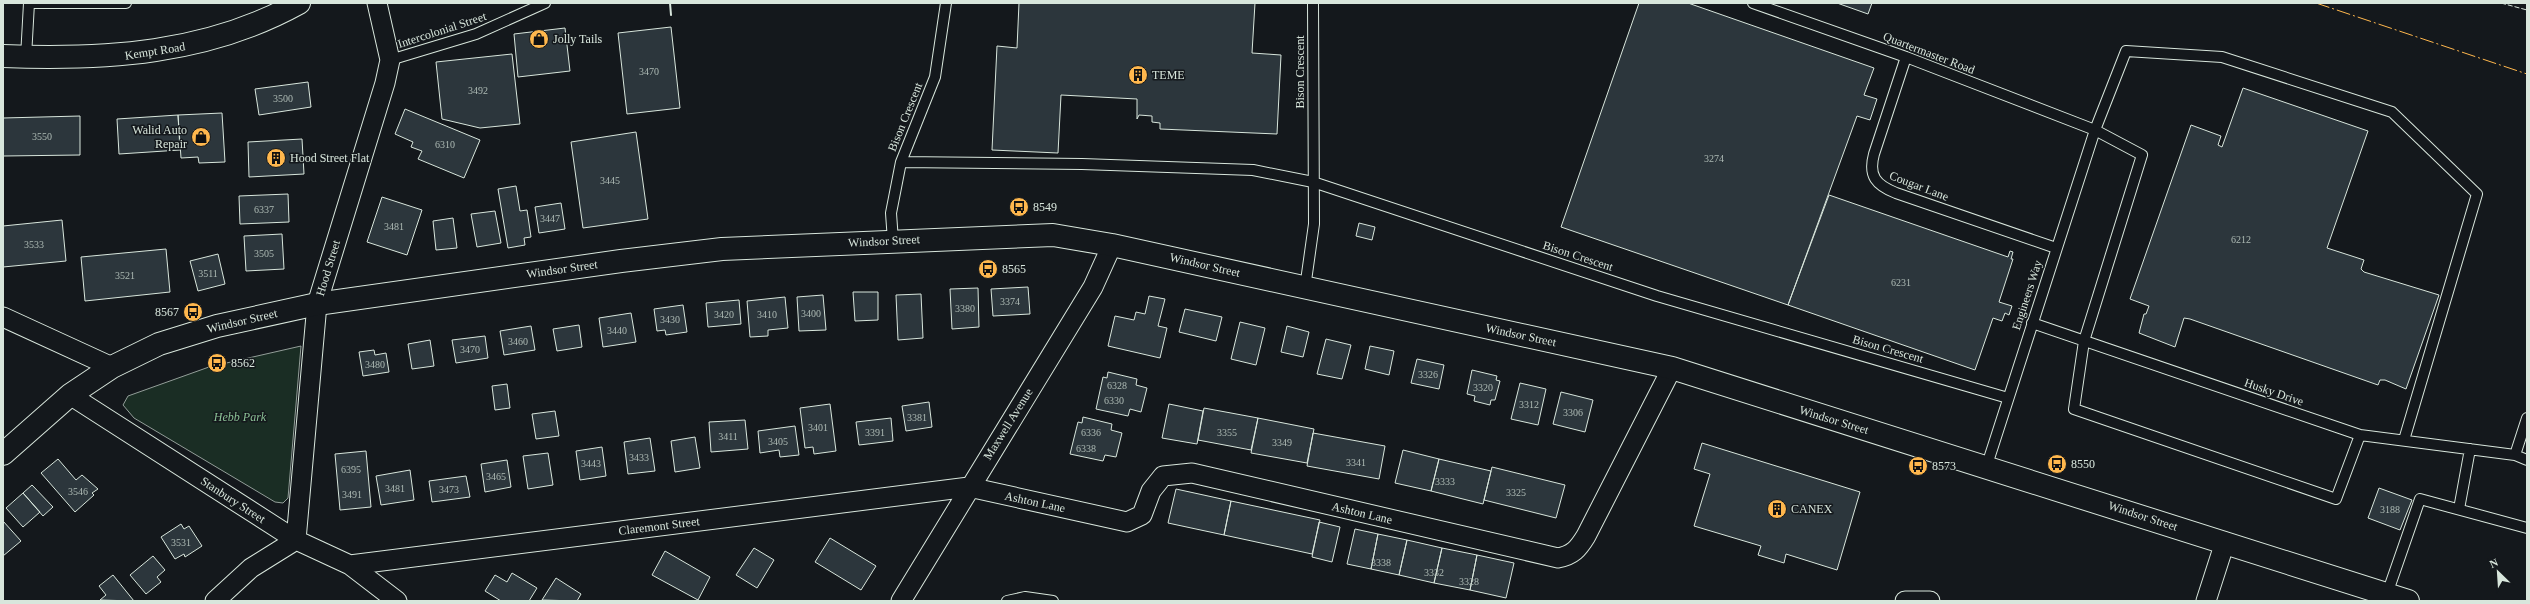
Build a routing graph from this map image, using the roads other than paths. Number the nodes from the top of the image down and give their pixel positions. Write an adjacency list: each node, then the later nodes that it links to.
1 (30, 3): 2 (lane); 10 (lane)
2 (126, 3)
3 (299, 3): 10 (street, Kempt Road)
4 (377, 3): 12 (street, Hood Street)
5 (545, 3): 12 (lane, Intercolonial Street)
6 (946, 3): 14 (lane, Bison Crescent)
7 (1313, 3): 15 (lane, Bison Crescent)
8 (1753, 3): 11 (lane, Quartermaster Road)
9 (3, 56): 10 (street, Kempt Road)
10 (26, 57)
11 (1906, 58): 13 (lane, Quartermaster Road); 18 (lane, Cougar Lane)
12 (390, 60): 20 (street, Hood Street)
13 (2095, 130): 18 (lane, Engineers Way); 23 (lane, Quartermaster Road); 30 (lane, Engineers Way)
14 (901, 162): 15 (lane); 16 (lane, Bison Crescent)
15 (1313, 182): 19 (lane); 27 (lane, Bison Crescent)
16 (893, 241): 17 (street, Windsor Street); 20 (street, Windsor Street)
17 (1112, 245): 19 (street, Windsor Street); 36 (street, Maxwell Avenue)
18 (2056, 248): 22 (lane, Engineers Way)
19 (1305, 288): 25 (street, Windsor Street)
20 (317, 304): 24 (street, Windsor Street); 39 (street, Hood Street)
21 (3, 318): 24 (street)
22 (2032, 323): 23 (lane, Husky Drive); 27 (lane, Engineers Way)
23 (2084, 341): 29 (lane, Husky Drive); 29 (lane)
24 (112, 367): 26 (street, Windsor Street)
25 (1672, 368): 35 (street, Windsor Street); 36 (street, Ashton Lane)
26 (70, 395): 32 (street, Windsor Street); 39 (street, Stanbury Street)
27 (2008, 398): 35 (lane, Engineers Way)
28 (2527, 418): 33 (lane)
29 (2360, 435): 30 (lane, Husky Drive)
30 (2404, 440): 31 (lane, Husky Drive)
31 (2470, 449): 33 (lane, Husky Drive); 37 (lane)
32 (3, 454)
33 (2515, 456): 34 (lane, Husky Drive)
34 (2527, 460)
35 (1986, 468): 40 (street, Windsor Street)
36 (969, 487): 41 (street, Claremont Street); 45 (street, Maxwell Avenue)
37 (2459, 509): 38 (lane); 42 (lane)
38 (2527, 528)
39 (296, 540): 41 (street, Stanbury Street); 43 (street)
40 (2225, 542): 42 (street, Windsor Street); 50 (street)
41 (350, 565): 44 (street, Stanbury Street)
42 (2387, 594): 51 (street, Windsor Street)
43 (215, 601)
44 (397, 601)
45 (901, 601)
46 (1007, 601): 47 (lane)
47 (1053, 601)
48 (1905, 601): 49 (street)
49 (1930, 601)
50 (2206, 601)
51 (2408, 601)

